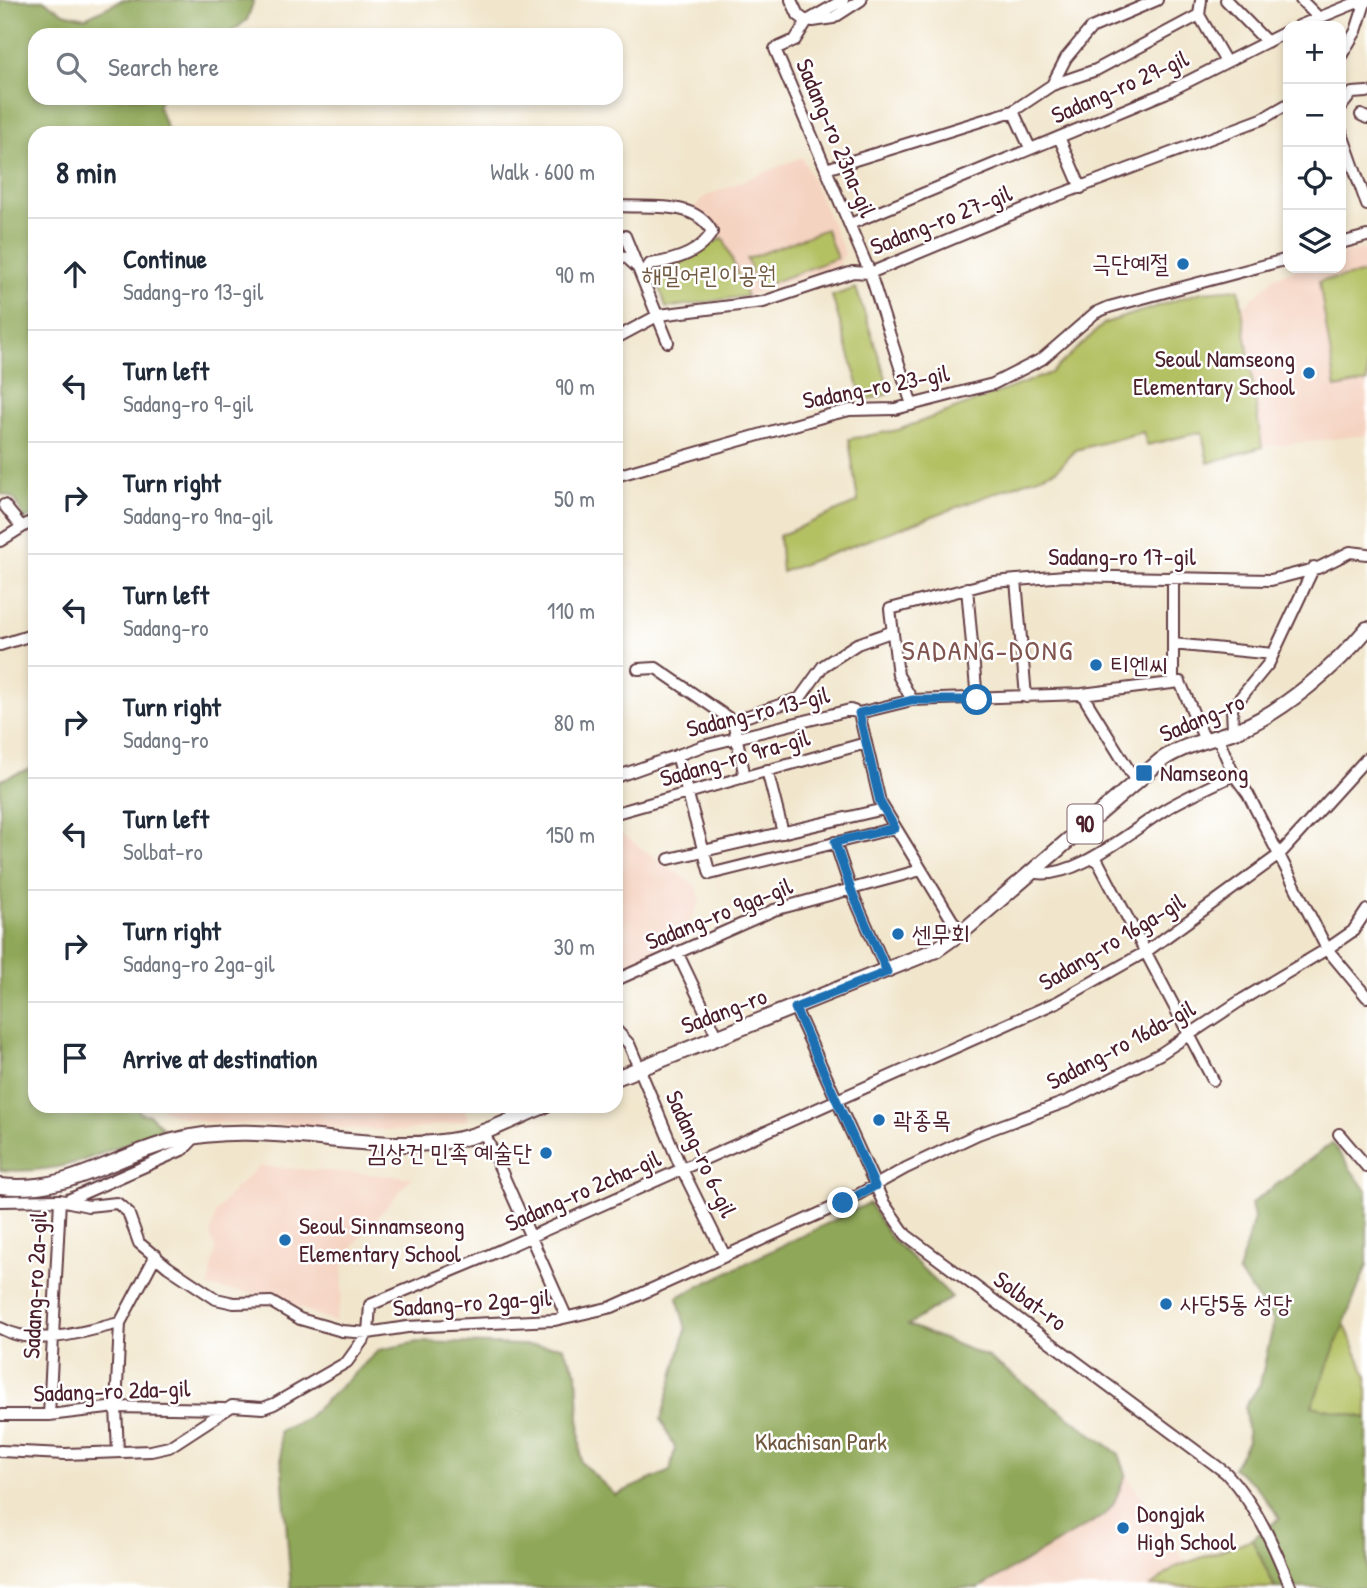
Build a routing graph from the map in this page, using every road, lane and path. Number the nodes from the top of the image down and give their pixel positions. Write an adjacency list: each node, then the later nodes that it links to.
1 (790, 0): 12 (street)
2 (843, 0): 12 (street, Sadang-ro 23na-gil)
3 (861, 0): 12 (street, Sadang-ro 23na-gil)
4 (1157, 0): 18 (street)
5 (1201, 0): 9 (street)
6 (1226, 0): 15 (street)
7 (1301, 0): 10 (street)
8 (1365, 0): 10 (street); 13 (street)
9 (1199, 15): 17 (street, Sadang-ro 29-gil); 18 (street)
10 (1318, 17): 11 (street)
11 (1310, 21)
12 (807, 22): 26 (street, Sadang-ro 23na-gil)
13 (1362, 31): 16 (street)
14 (1283, 34): 15 (street, Sadang-ro 29-gil)
15 (1267, 42): 17 (street, Sadang-ro 29-gil)
16 (1346, 50)
17 (1226, 62): 23 (street, Sadang-ro 29-gil)
18 (1052, 85): 22 (street)
19 (1367, 92): 20 (street)
20 (1346, 101)
21 (1283, 107): 27 (street, Sadang-ro 27-gil)
22 (1013, 111): 25 (street, Sadang-ro 29-gil); 26 (street)
23 (1059, 137): 25 (street, Sadang-ro 29-gil); 27 (street)
24 (1346, 145): 28 (street)
25 (1030, 148): 30 (street, Sadang-ro 29-gil)
26 (827, 169): 30 (street, Sadang-ro 23na-gil)
27 (1081, 188): 36 (street, Sadang-ro 27-gil)
28 (1367, 205)
29 (623, 206): 37 (street)
30 (850, 224): 36 (street, Sadang-ro 23na-gil)
31 (625, 236): 37 (street)
32 (1367, 236): 33 (street)
33 (1346, 242)
34 (623, 259): 37 (street)
35 (1283, 259): 41 (street, Sadang-ro 23-gil)
36 (870, 273): 38 (street, Sadang-ro 27-gil); 41 (street, Sadang-ro 23na-gil)
37 (643, 275): 38 (street)
38 (659, 315): 39 (street, Sadang-ro 27-gil); 40 (street)
39 (623, 334)
40 (668, 342)
41 (912, 405): 42 (street, Sadang-ro 23-gil)
42 (623, 474)
43 (4, 505): 45 (street)
44 (28, 522): 45 (street)
45 (21, 526): 46 (street)
46 (0, 541)
47 (1367, 554): 48 (street, Sadang-ro 17-gil)
48 (1314, 567): 49 (street, Sadang-ro 17-gil); 57 (street)
49 (1173, 576): 50 (street, Sadang-ro 17-gil); 55 (street)
50 (1016, 580): 51 (street, Sadang-ro 17-gil); 61 (street)
51 (967, 588): 52 (street, Sadang-ro 17-gil); 63 (street)
52 (891, 628): 62 (street); 65 (street, Sadang-ro 17-gil)
53 (1367, 629): 66 (main road, Sadang-ro / 90)
54 (28, 637): 56 (street)
55 (1173, 644): 57 (street); 59 (street)
56 (0, 645)
57 (1273, 654): 66 (street)
58 (638, 669): 65 (street)
59 (1173, 683): 60 (street, Sadang-ro 13-gil); 67 (street)
60 (1082, 694): 61 (street, Sadang-ro 13-gil); 76 (street)
61 (1027, 697): 63 (street, Sadang-ro 13-gil)
62 (912, 700): 63 (street, Sadang-ro 13-gil); 64 (street, Sadang-ro 13-gil)
63 (977, 700)
64 (859, 713): 68 (street, Sadang-ro 13-gil); 69 (street)
65 (733, 721): 68 (street)
66 (1233, 731): 67 (main road, Sadang-ro / 90)
67 (1211, 737): 74 (street); 76 (main road, Sadang-ro / 90)
68 (736, 738): 70 (street, Sadang-ro 13-gil); 75 (street)
69 (866, 743): 72 (street, Sadang-ro 9ra-gil); 78 (street)
70 (677, 755): 73 (street, Sadang-ro 13-gil); 77 (street)
71 (1367, 758): 84 (street, Sadang-ro 16ga-gil)
72 (767, 771): 75 (street, Sadang-ro 9ra-gil); 81 (street)
73 (623, 774)
74 (1234, 775): 84 (street); 85 (street)
75 (745, 777): 77 (street, Sadang-ro 9ra-gil)
76 (1135, 780): 88 (main road, Sadang-ro / 90)
77 (687, 792): 79 (street, Sadang-ro 9ra-gil); 83 (street)
78 (884, 810): 80 (street); 81 (street)
79 (623, 811)
80 (895, 828): 82 (street); 87 (street)
81 (783, 833): 83 (street)
82 (835, 842): 83 (street); 89 (street)
83 (704, 850): 86 (street)
84 (1279, 855): 92 (street); 93 (street, Sadang-ro 16ga-gil)
85 (1095, 856): 88 (street); 93 (street)
86 (669, 859)
87 (921, 870): 89 (street, Sadang-ro 9ga-gil); 91 (street)
88 (1031, 872): 91 (main road, Sadang-ro / 90)
89 (851, 890): 94 (street, Sadang-ro 9ga-gil); 95 (street)
90 (1367, 910): 92 (street, Sadang-ro 16da-gil)
91 (960, 933): 95 (main road, Sadang-ro / 90)
92 (1327, 949): 97 (street); 99 (street, Sadang-ro 16da-gil)
93 (1147, 951): 99 (street); 105 (street, Sadang-ro 16ga-gil)
94 (677, 952): 96 (street, Sadang-ro 9ga-gil); 101 (street)
95 (887, 972): 98 (main road, Sadang-ro / 90)
96 (623, 977)
97 (1367, 997)
98 (795, 1008): 101 (main road, Sadang-ro / 90); 105 (street, Solbat-ro)
99 (1190, 1036): 104 (street); 113 (street, Sadang-ro 16da-gil)
100 (623, 1038): 102 (street, Sadang-ro 6-gil)
101 (718, 1038): 102 (main road, Sadang-ro / 90)
102 (639, 1069): 103 (main road, Sadang-ro / 90); 111 (street, Sadang-ro 6-gil)
103 (623, 1075)
104 (1213, 1080)
105 (837, 1101): 111 (street, Sadang-ro 2cha-gil); 113 (street, Solbat-ro)
106 (526, 1113): 107 (main road)
107 (483, 1130): 109 (main road); 116 (street)
108 (1339, 1135): 110 (street)
109 (196, 1136): 112 (main road); 114 (street)
110 (1367, 1167)
111 (685, 1168): 116 (street, Sadang-ro 2cha-gil); 118 (street, Sadang-ro 6-gil)
112 (0, 1186)
113 (875, 1186): 118 (street, Sadang-ro 2ga-gil); 130 (street, Solbat-ro)
114 (64, 1200): 115 (street); 117 (street); 123 (street, Sadang-ro 2a-gil)
115 (0, 1201)
116 (533, 1236): 119 (street); 122 (street, Sadang-ro 2cha-gil)
117 (156, 1255): 120 (street); 122 (street)
118 (725, 1256): 119 (street, Sadang-ro 2ga-gil)
119 (566, 1315): 122 (street, Sadang-ro 2ga-gil)
120 (120, 1323): 123 (street); 124 (street)
121 (0, 1328): 123 (street)
122 (368, 1333): 125 (street, Sadang-ro 2ga-gil)
123 (55, 1337): 127 (street, Sadang-ro 2a-gil)
124 (116, 1407): 125 (street, Sadang-ro 2da-gil); 127 (street, Sadang-ro 2da-gil); 129 (street)
125 (226, 1409): 129 (street)
126 (0, 1415): 127 (street, Sadang-ro 2da-gil)
127 (49, 1415)
128 (0, 1451): 129 (street)
129 (118, 1452)
130 (1291, 1588)

